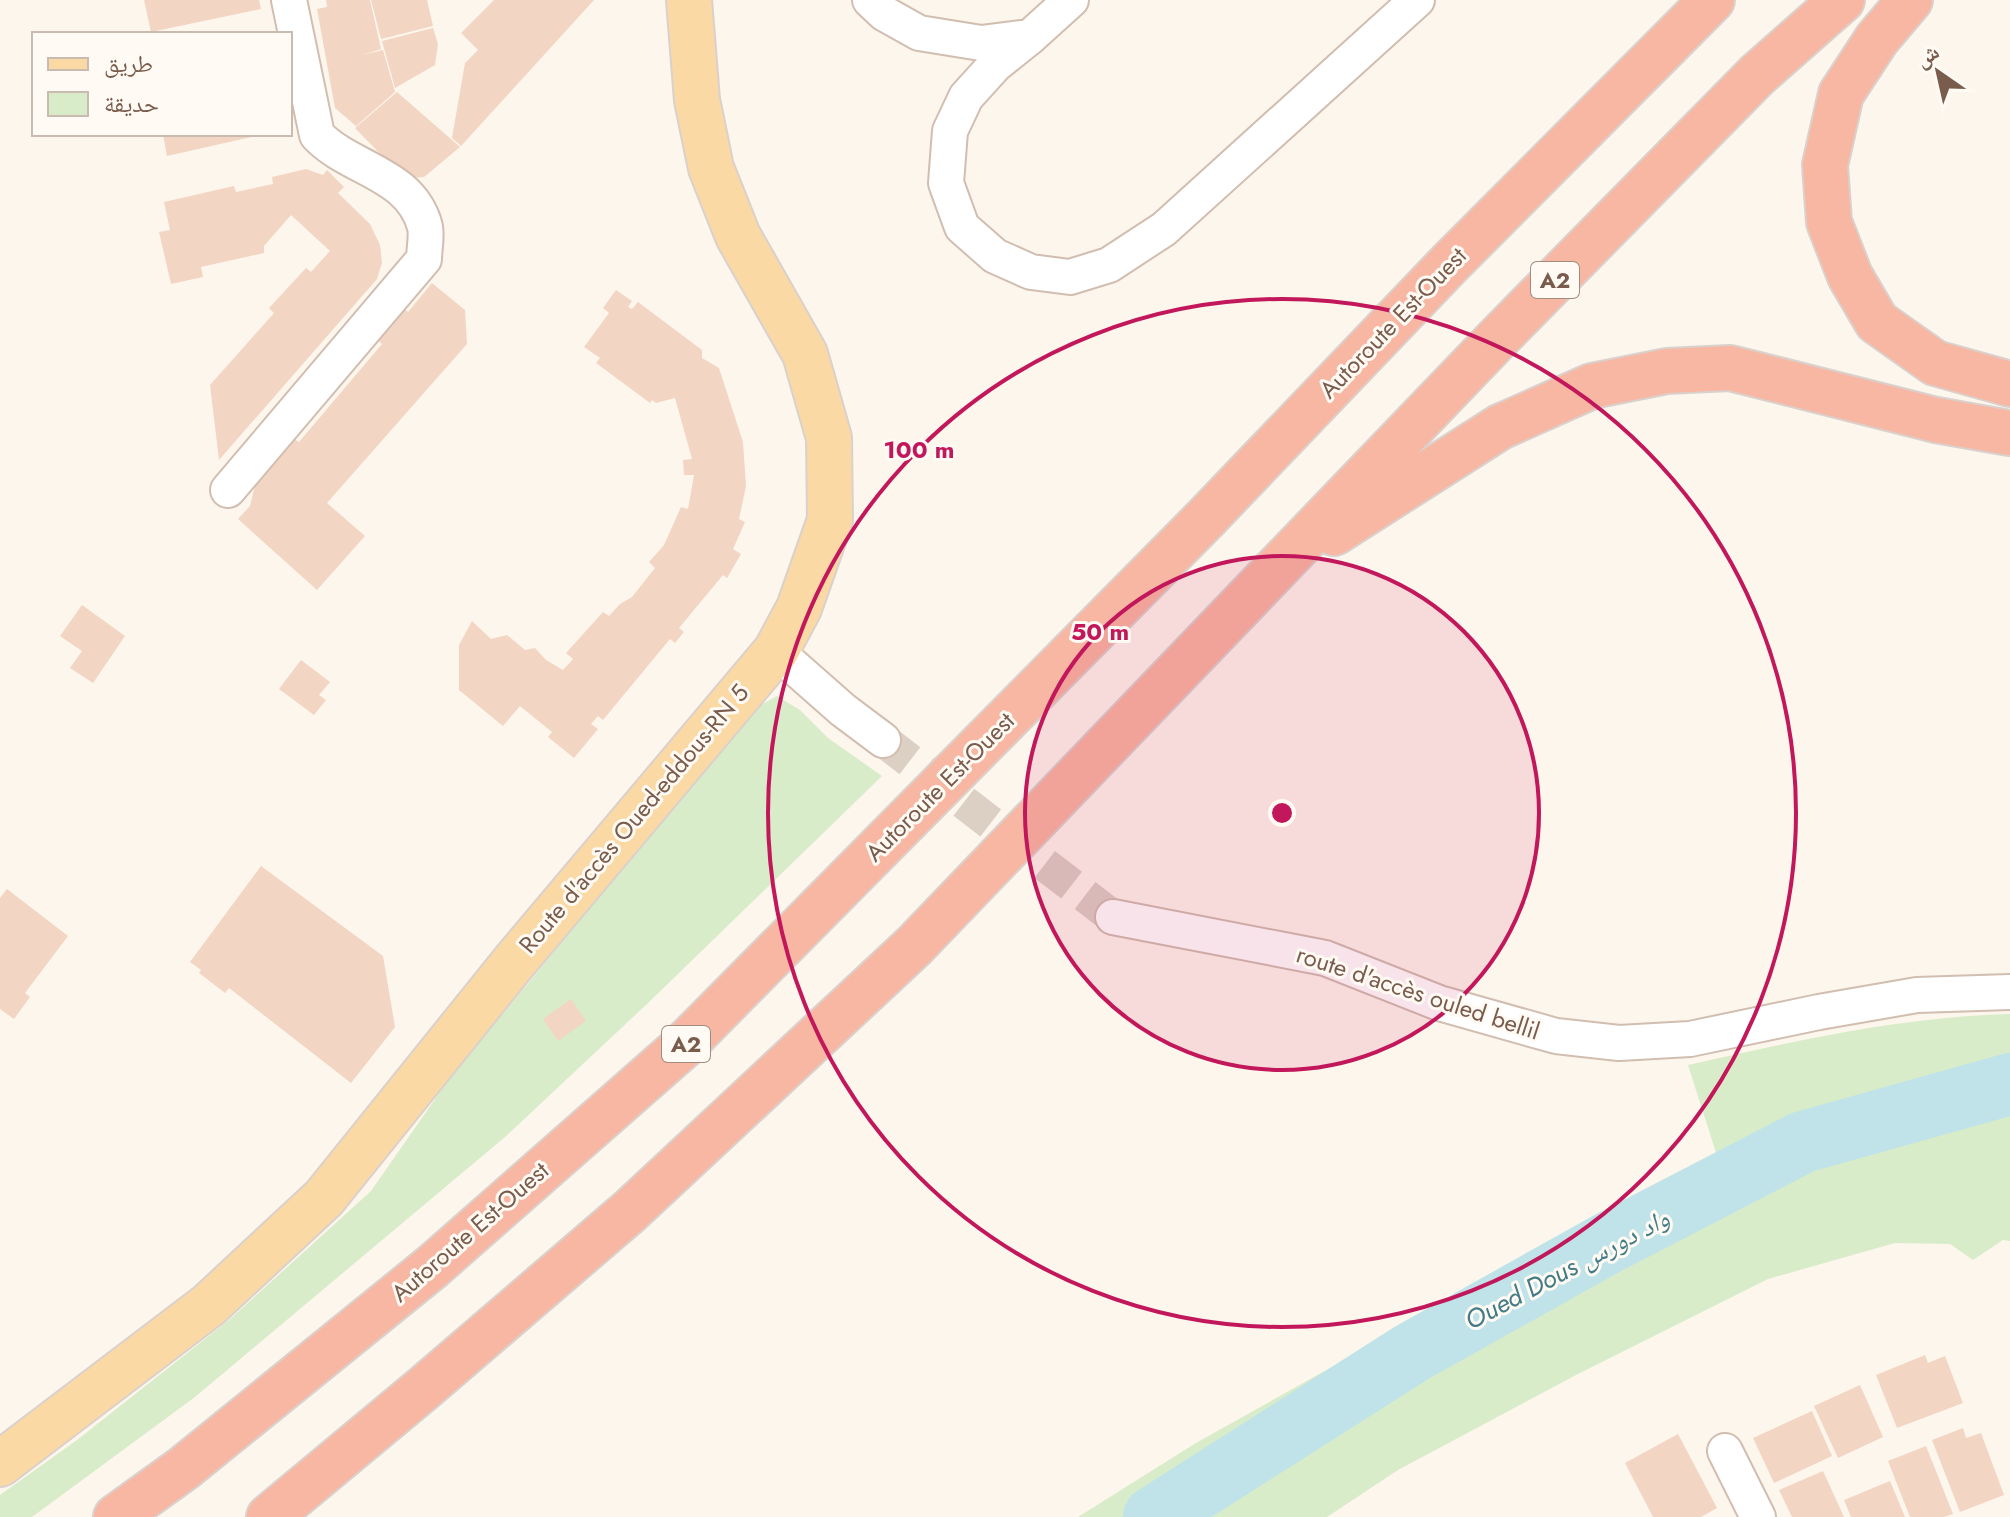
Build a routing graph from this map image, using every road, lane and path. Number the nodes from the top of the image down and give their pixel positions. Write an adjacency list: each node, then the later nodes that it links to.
1 (289, 0): 12 (street)
2 (689, 0): 14 (main road, Route d'accès Oued-eddous-RN 5)
3 (870, 0): 9 (street)
4 (1071, 0): 9 (street)
5 (1417, 0): 9 (street)
6 (1712, 0): 20 (highway, Autoroute Est-Ouest / A2)
7 (1842, 0): 13 (highway, A2)
8 (1910, 0): 10 (highway)
9 (1030, 37)
10 (2010, 384)
11 (2010, 433): 13 (highway)
12 (228, 490)
13 (1278, 569): 21 (highway, A2)
14 (776, 651): 15 (street); 19 (main road, Route d'accès Oued-eddous-RN 5)
15 (883, 740)
16 (1113, 917): 17 (street, route d'accès ouled bellil)
17 (2010, 992)
18 (1725, 1451): 22 (street)
19 (0, 1464)
20 (116, 1517)
21 (269, 1517)
22 (1758, 1517)

